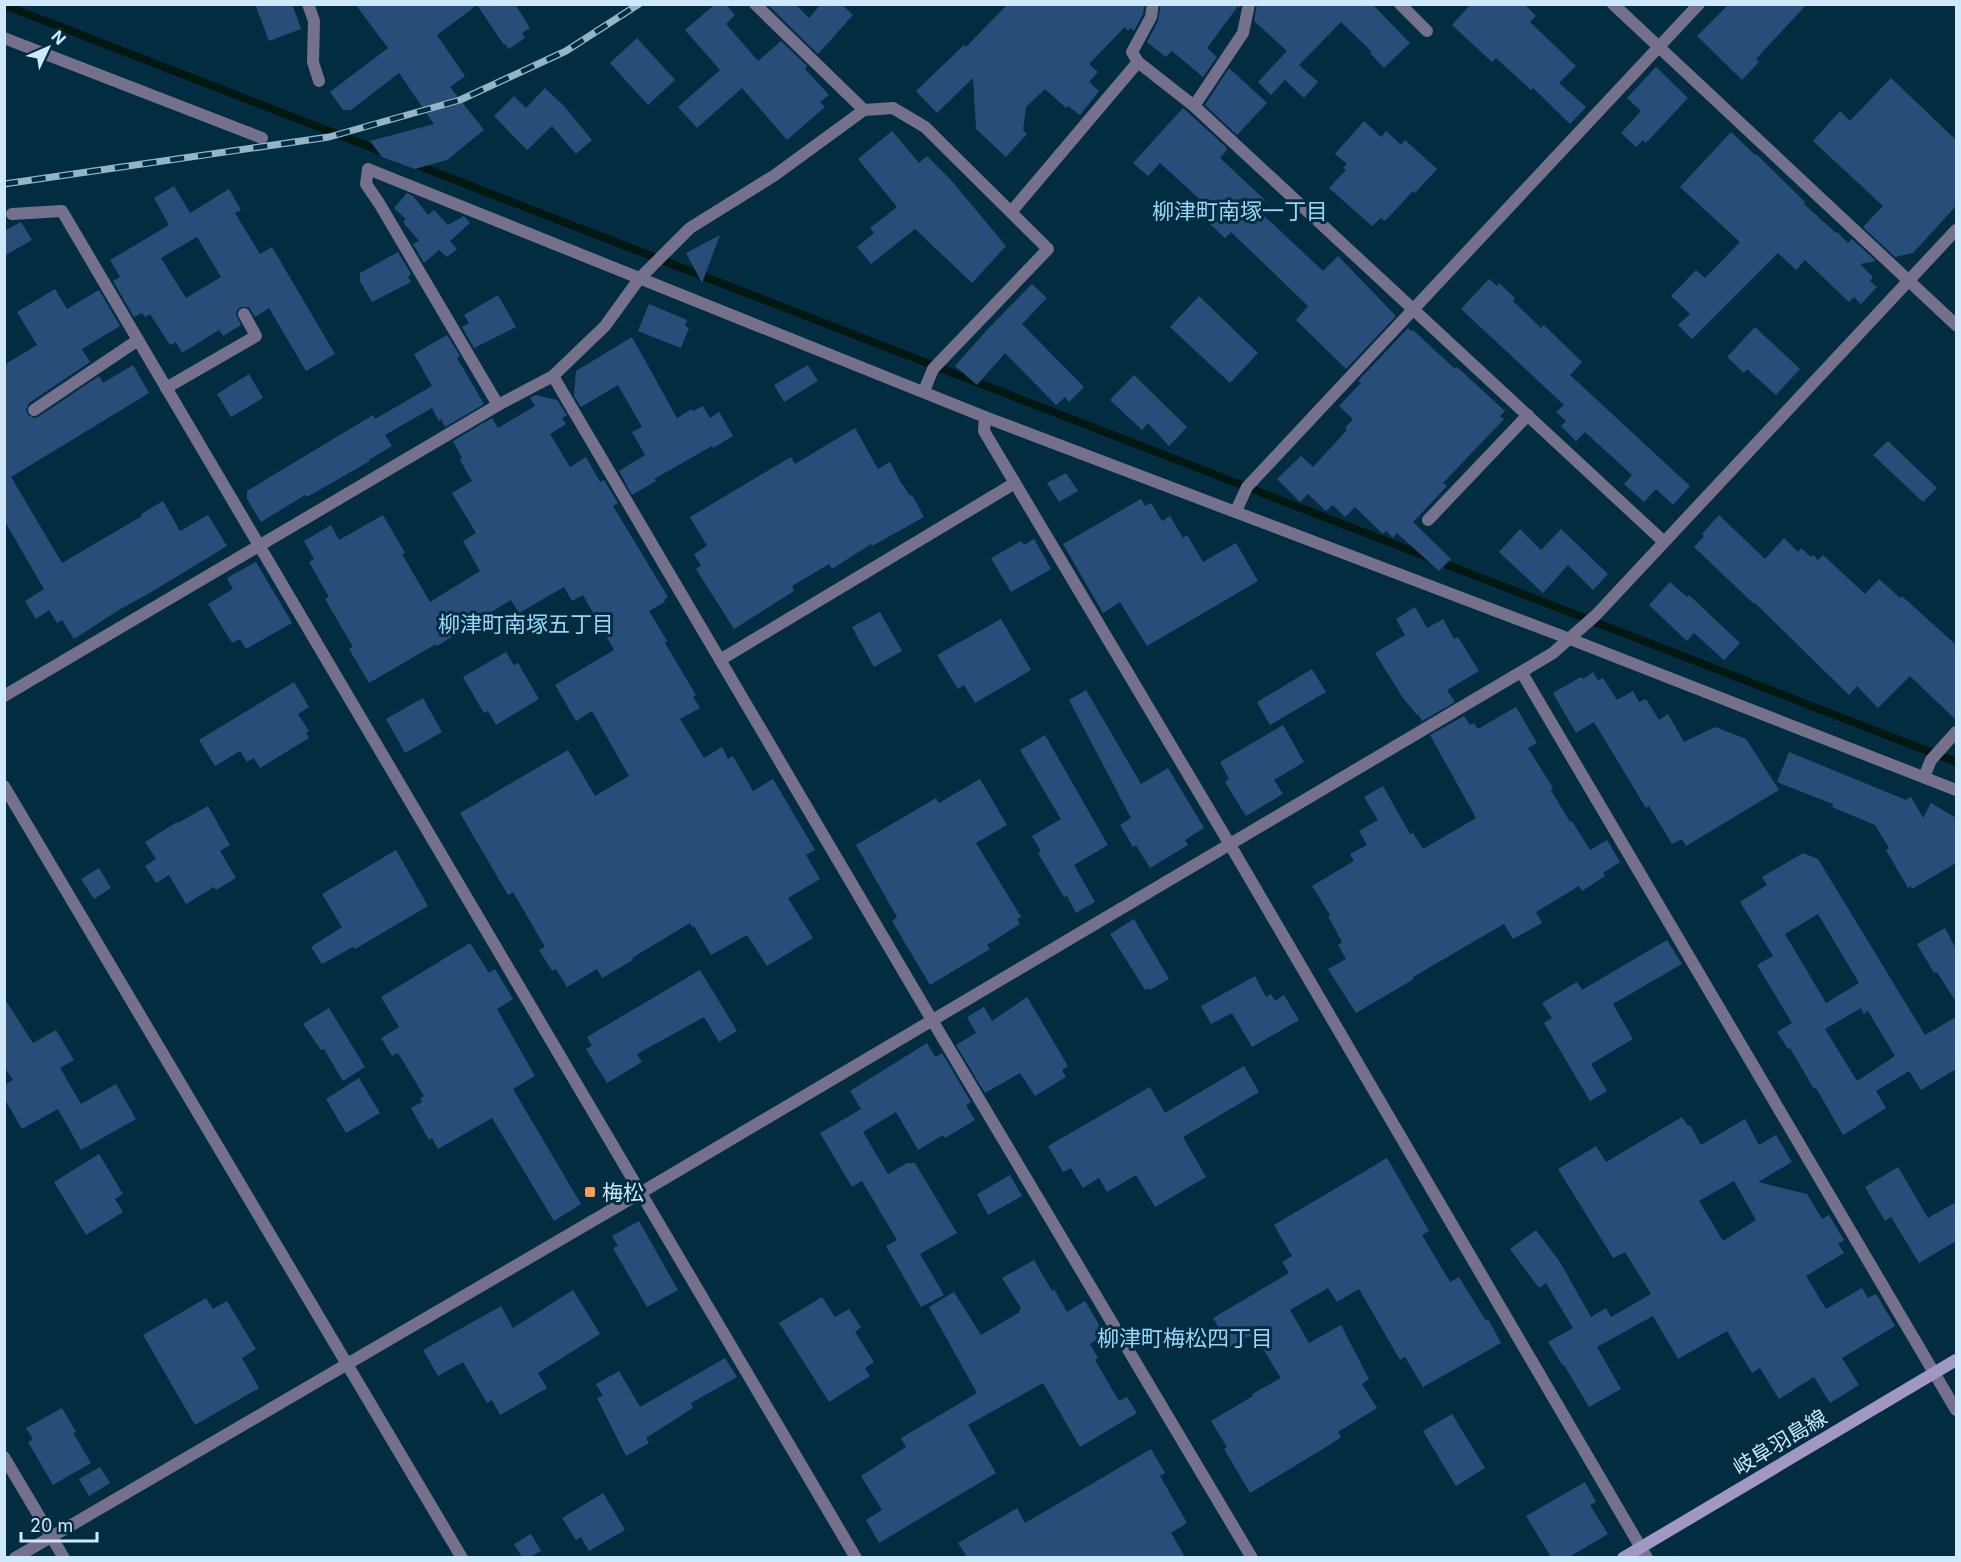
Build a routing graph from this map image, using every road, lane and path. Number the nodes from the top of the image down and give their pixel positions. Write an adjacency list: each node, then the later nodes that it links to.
1 (308, 4): 12 (street)
2 (755, 4): 14 (street)
3 (1153, 4): 11 (street)
4 (1249, 4): 13 (street)
5 (1400, 4): 8 (street)
6 (1613, 4): 10 (street)
7 (1699, 4): 10 (street)
8 (1428, 31)
9 (4, 38): 15 (street)
10 (1659, 46): 20 (street); 21 (street)
11 (1138, 62): 13 (street); 16 (street)
12 (319, 81)
13 (1194, 106): 21 (street)
14 (864, 110): 16 (street); 19 (street)
15 (262, 138)
16 (1011, 212): 27 (street)
17 (12, 214): 24 (street)
18 (1956, 230): 20 (street)
19 (639, 279): 25 (street); 27 (street); 28 (street)
20 (1909, 280): 23 (street); 35 (street)
21 (1414, 309): 30 (street); 33 (street)
22 (244, 314): 26 (street)
23 (1956, 325)
24 (138, 340): 26 (street); 29 (street)
25 (553, 376): 28 (street); 38 (street)
26 (166, 388): 36 (street)
27 (924, 391): 31 (street)
28 (498, 405): 36 (street)
29 (34, 410)
30 (1528, 415): 34 (street); 35 (street)
31 (985, 417): 32 (street); 33 (street)
32 (1015, 483): 38 (street); 45 (street)
33 (1236, 511): 37 (street)
34 (1428, 520)
35 (1664, 542): 37 (street)
36 (259, 546): 40 (street); 47 (street)
37 (1570, 639): 39 (street); 42 (street)
38 (720, 660): 46 (street)
39 (1522, 673): 45 (street); 50 (street)
40 (4, 696)
41 (1956, 732): 42 (street)
42 (1924, 777): 44 (street)
43 (4, 786): 49 (street)
44 (1956, 790)
45 (1229, 843): 46 (street); 54 (street)
46 (932, 1020): 47 (street); 59 (street)
47 (642, 1192): 49 (street); 58 (street)
48 (1956, 1360): 50 (main road, 岐阜羽島線)
49 (347, 1363): 53 (street); 57 (street)
50 (1935, 1372): 51 (street); 54 (main road, 岐阜羽島線)
51 (1956, 1410)
52 (4, 1457): 53 (street)
53 (51, 1536): 55 (street); 56 (street)
54 (1644, 1552): 60 (main road, 岐阜羽島線)
55 (15, 1557)
56 (64, 1557)
57 (462, 1557)
58 (856, 1557)
59 (1252, 1557)
60 (1623, 1557)

